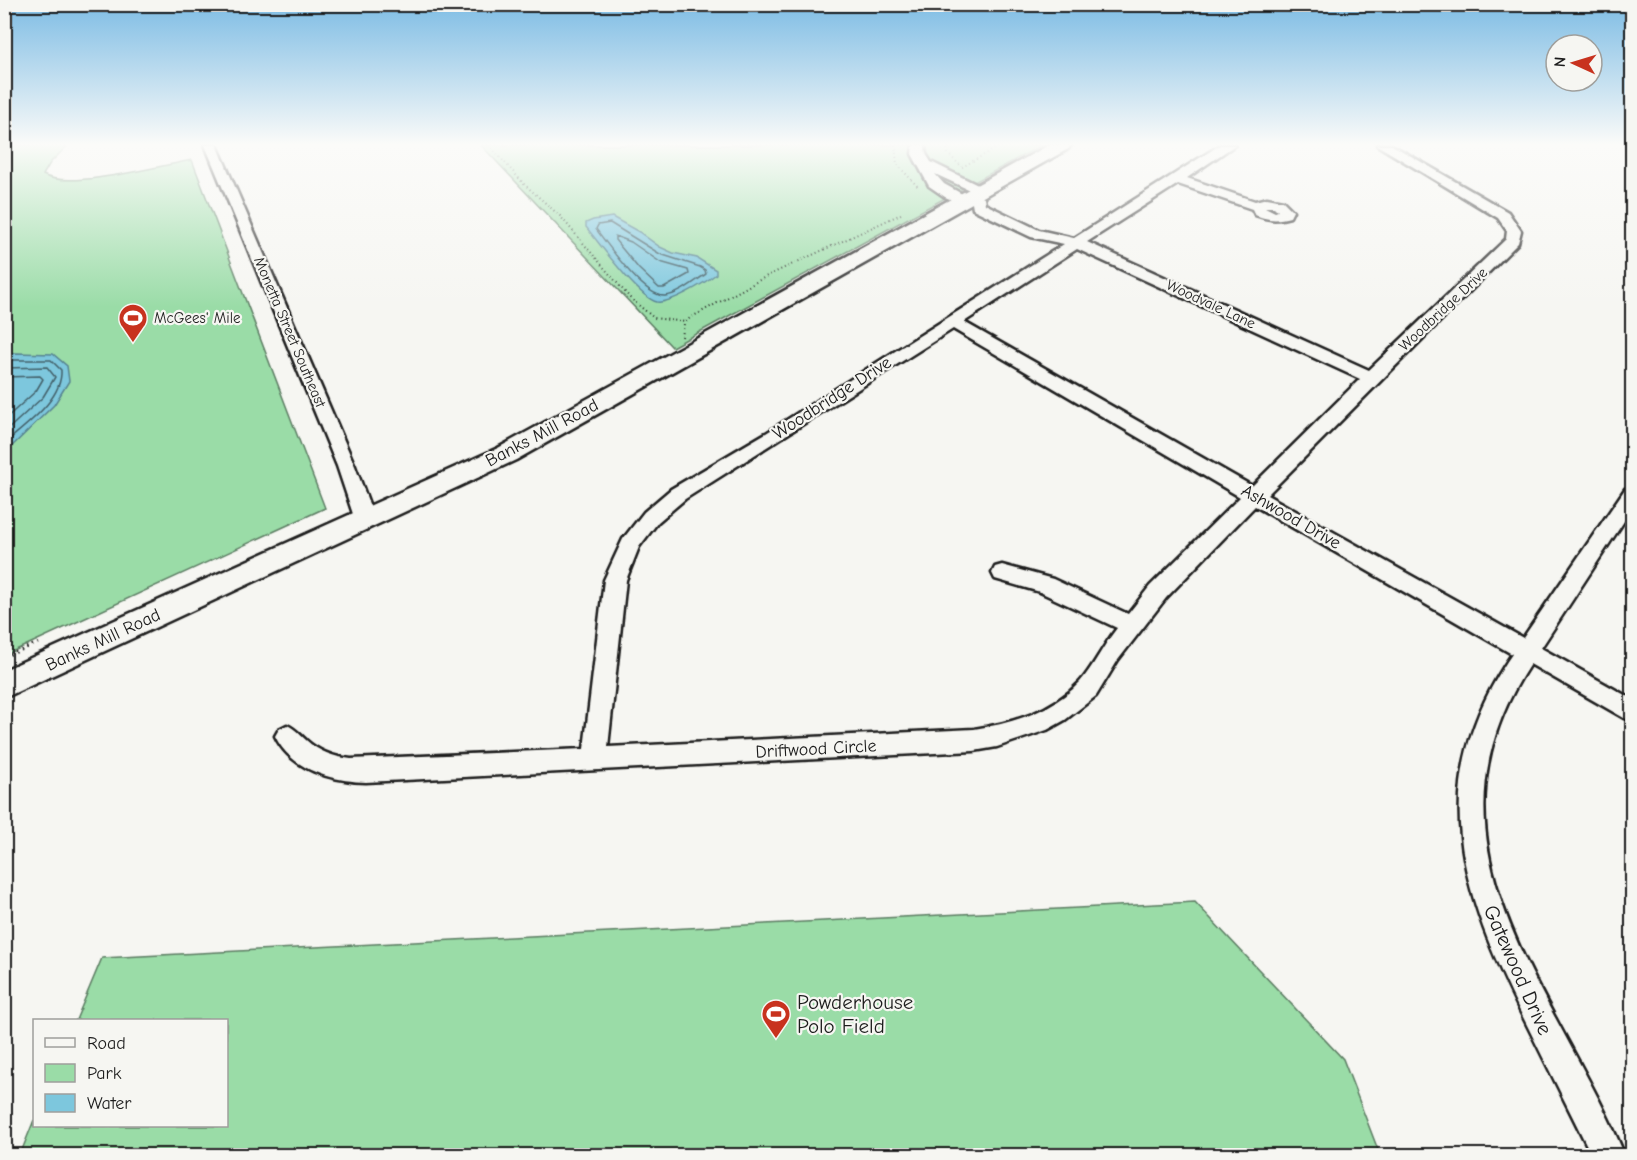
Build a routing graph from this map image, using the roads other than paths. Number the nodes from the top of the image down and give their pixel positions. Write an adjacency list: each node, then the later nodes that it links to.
1 (234, 199): 13 (street, Monetta Street Southeast)
2 (966, 199): 13 (street, Banks Mill Road)
3 (975, 199): 8 (street, Woodvale Lane)
4 (1143, 199): 8 (street, Woodbridge Drive)
5 (1237, 199): 7 (street)
6 (1478, 199): 10 (street, Woodbridge Drive)
7 (1257, 206)
8 (1076, 243): 9 (street, Woodbridge Drive); 10 (street, Woodvale Lane)
9 (951, 321): 12 (street, Ashwood Drive); 20 (street, Woodbridge Drive)
10 (1371, 378): 12 (street, Woodbridge Drive)
11 (1632, 494): 16 (street, Gatewood Drive)
12 (1254, 495): 15 (street, Driftwood Circle); 16 (street, Ashwood Drive)
13 (365, 520): 17 (street, Banks Mill Road)
14 (1002, 573): 15 (street)
15 (1131, 625): 20 (street, Driftwood Circle)
16 (1528, 652): 18 (street, Ashwood Drive); 21 (street, Gatewood Drive)
17 (4, 685)
18 (1632, 711)
19 (287, 736): 20 (street, Driftwood Circle)
20 (595, 760)
21 (1609, 1155)

